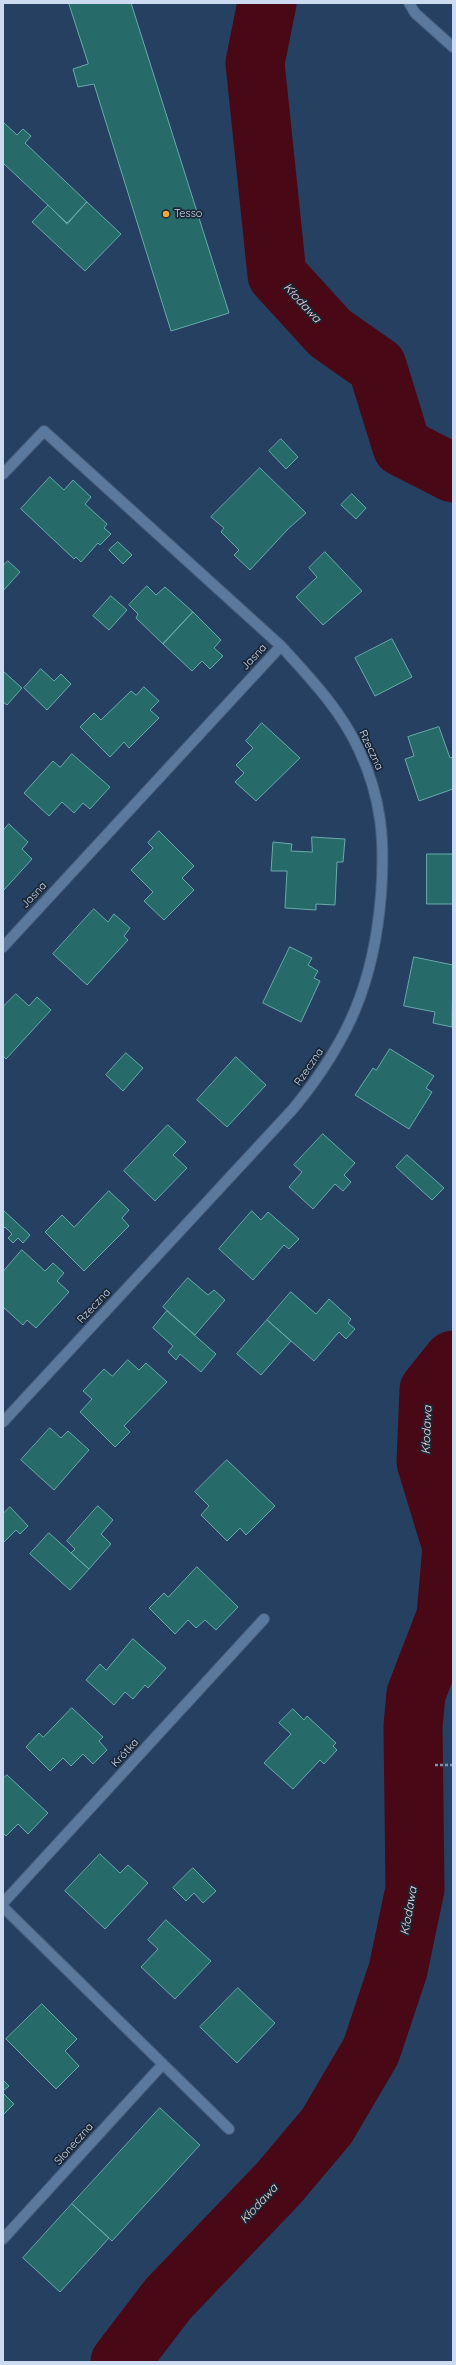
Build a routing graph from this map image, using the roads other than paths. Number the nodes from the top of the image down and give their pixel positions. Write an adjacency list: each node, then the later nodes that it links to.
1 (409, 3): 2 (street)
2 (453, 47)
3 (3, 474): 4 (street, Jasna)
4 (281, 646): 5 (street, Jasna); 6 (street, Rzeczna)
5 (3, 947)
6 (3, 1422)
7 (264, 1619): 8 (street, Krótka)
8 (3, 1904)
9 (3, 1907): 10 (street)
10 (163, 2064): 11 (street); 12 (street, Słoneczna)
11 (229, 2129)
12 (3, 2240)

